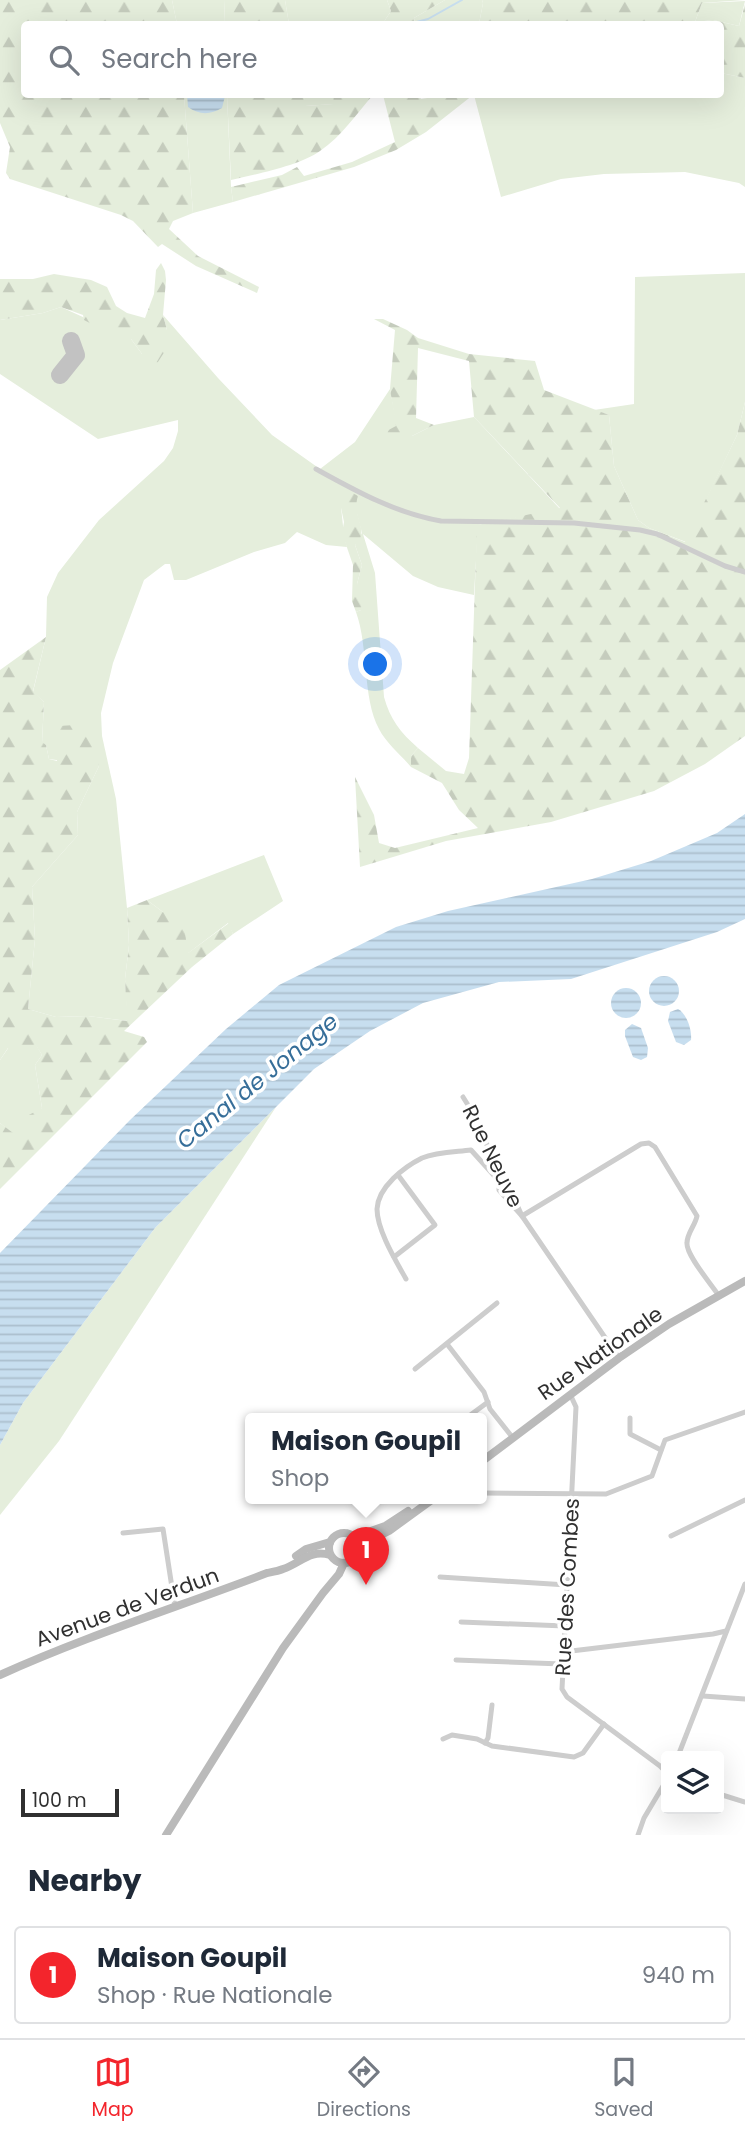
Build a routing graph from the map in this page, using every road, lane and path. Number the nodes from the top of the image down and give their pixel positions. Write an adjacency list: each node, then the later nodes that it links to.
1 (316, 469): 2 (street)
2 (745, 572)
3 (463, 1097): 5 (street, Rue Neuve)
4 (398, 1175): 5 (street, Rue Neuve); 6 (street); 6 (street)
5 (522, 1216): 9 (street); 12 (street, Rue Neuve)
6 (394, 1257): 7 (street)
7 (406, 1279)
8 (745, 1282): 9 (main road, Rue Nationale)
9 (719, 1296): 12 (main road, Rue Nationale)
10 (497, 1303): 11 (street)
11 (447, 1344): 13 (street); 15 (street)
12 (620, 1358): 14 (main road, Rue Nationale)
13 (415, 1369)
14 (570, 1394): 19 (main road, Rue Nationale); 23 (street, Rue des Combes)
15 (488, 1402): 17 (street); 19 (street)
16 (745, 1412): 20 (street)
17 (473, 1413)
18 (630, 1418): 20 (street)
19 (513, 1438): 21 (main road, Rue Nationale)
20 (662, 1450): 23 (street)
21 (487, 1458)
22 (487, 1493): 23 (street)
23 (572, 1494): 36 (street, Rue des Combes)
24 (745, 1500): 28 (street)
25 (422, 1504): 29 (main road)
26 (424, 1504): 31 (main road)
27 (124, 1533): 37 (street)
28 (671, 1536)
29 (354, 1537): 30 (main road); 31 (main road)
30 (330, 1542): 32 (main road); 33 (main road, Avenue de Verdun)
31 (359, 1546): 32 (main road)
32 (337, 1560): 33 (main road, Avenue de Verdun); 56 (main road)
33 (267, 1573): 37 (main road, Avenue de Verdun)
34 (440, 1577): 36 (street)
35 (745, 1584): 40 (street)
36 (567, 1585): 39 (street, Rue des Combes)
37 (175, 1607): 44 (main road, Avenue de Verdun)
38 (461, 1622): 39 (street)
39 (565, 1626): 41 (street, Rue des Combes)
40 (726, 1631): 41 (street); 45 (street)
41 (563, 1652): 43 (street, Rue des Combes)
42 (456, 1660): 43 (street)
43 (562, 1664): 48 (street, Rue des Combes)
44 (0, 1675)
45 (703, 1696): 46 (street); 51 (street)
46 (745, 1699)
47 (492, 1706): 50 (street)
48 (604, 1724): 50 (street); 52 (street, Rue des Combes)
49 (443, 1739): 50 (street)
50 (485, 1743)
51 (680, 1751)
52 (661, 1768)
53 (661, 1790): 57 (street)
54 (724, 1796): 55 (street)
55 (745, 1802)
56 (166, 1835)
57 (638, 1835)

